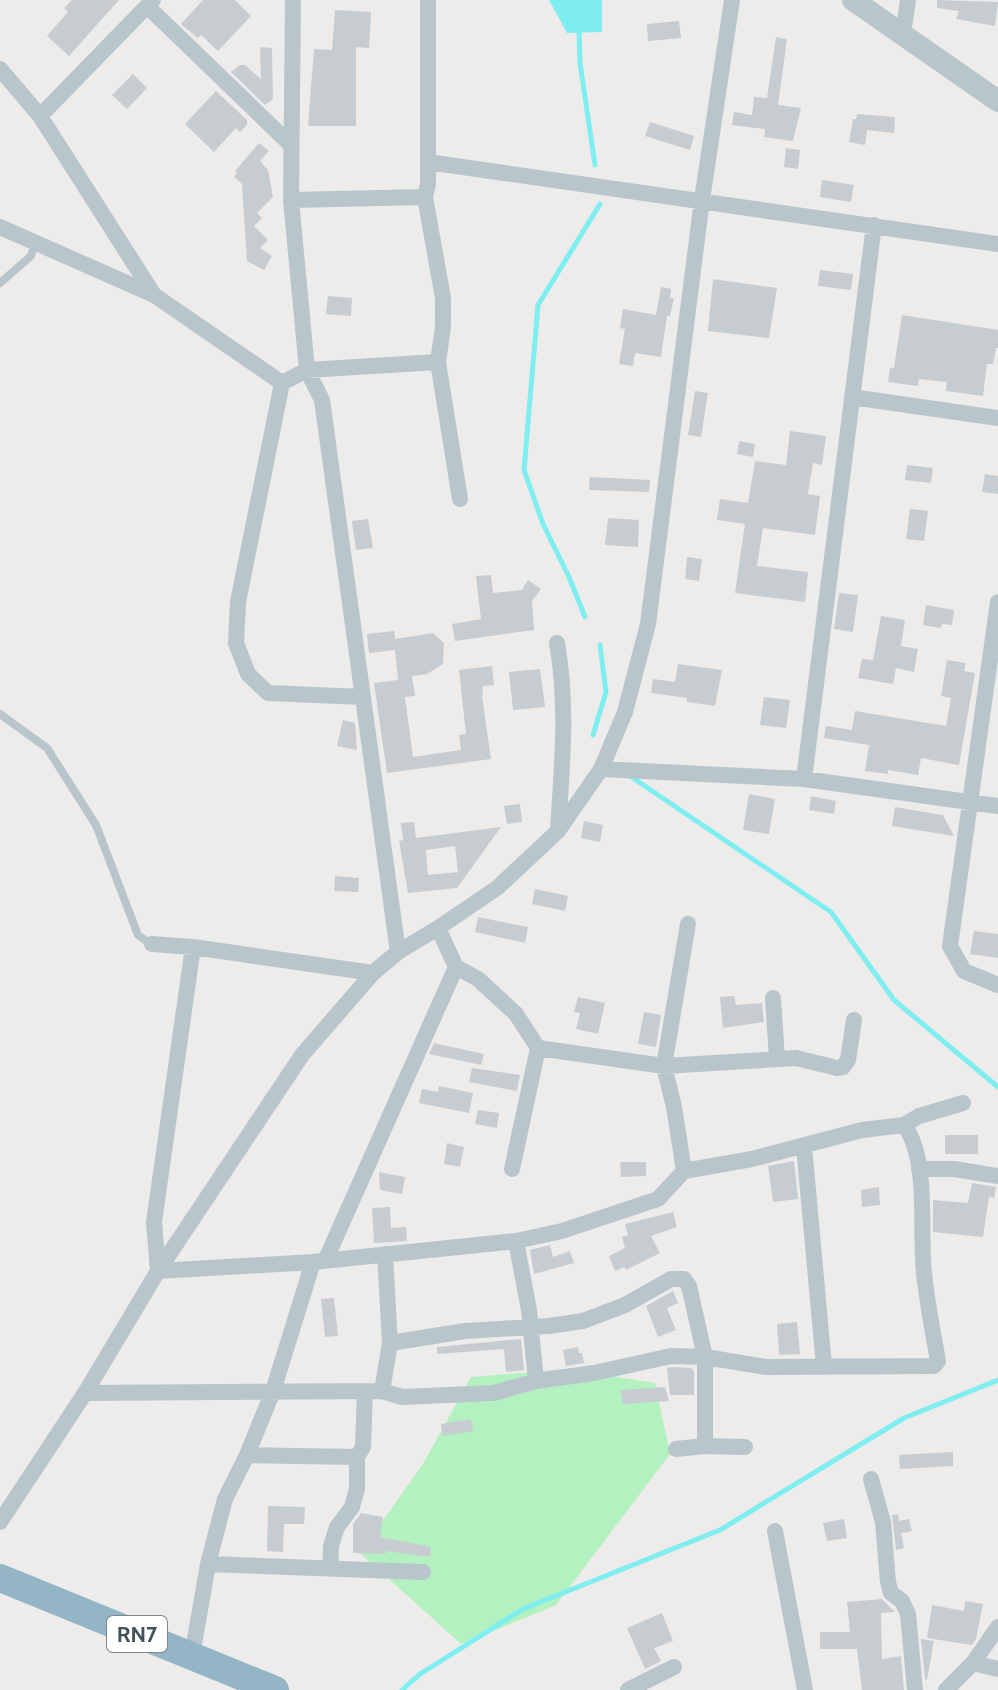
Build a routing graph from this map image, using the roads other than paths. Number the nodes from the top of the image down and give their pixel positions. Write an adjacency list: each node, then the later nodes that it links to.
1 (293, 0): 11 (street)
2 (428, 0): 12 (street)
3 (732, 0): 15 (street)
4 (853, 0): 7 (street)
5 (908, 0): 7 (street)
6 (150, 3): 10 (street); 11 (street)
7 (903, 34): 9 (street)
8 (0, 69): 10 (street)
9 (998, 101)
10 (40, 116): 21 (street)
11 (291, 145): 14 (street)
12 (428, 162): 13 (street); 15 (street)
13 (425, 197): 14 (street); 22 (street)
14 (291, 200): 23 (street)
15 (702, 200): 16 (street); 33 (street)
16 (874, 225): 19 (street); 25 (street)
17 (0, 227): 18 (street)
18 (35, 244): 20 (lane); 21 (street)
19 (998, 244)
20 (0, 283)
21 (154, 295): 24 (street)
22 (438, 362): 23 (street); 27 (street)
23 (307, 370): 24 (street); 31 (street)
24 (282, 383): 31 (street)
25 (852, 397): 26 (street); 34 (street)
26 (998, 418)
27 (460, 499)
28 (998, 602): 29 (street)
29 (996, 626): 35 (street)
30 (557, 643): 37 (street)
31 (363, 697): 42 (street)
32 (0, 714): 40 (lane)
33 (601, 769): 34 (street); 37 (street)
34 (804, 779): 35 (street)
35 (970, 802): 36 (street); 45 (street)
36 (998, 806)
37 (558, 831): 39 (street)
38 (688, 924): 50 (street)
39 (438, 928): 42 (street); 43 (street)
40 (152, 944): 41 (street)
41 (193, 947): 44 (street); 61 (street)
42 (398, 952): 44 (street)
43 (456, 967): 48 (street); 60 (street)
44 (373, 973): 61 (street)
45 (998, 985)
46 (773, 998): 49 (street)
47 (854, 1020): 49 (street)
48 (538, 1048): 50 (street); 54 (street)
49 (777, 1059): 50 (street)
50 (664, 1066): 56 (street)
51 (963, 1103): 52 (street)
52 (904, 1125): 53 (street); 55 (street)
53 (804, 1146): 56 (street); 65 (street)
54 (512, 1169)
55 (919, 1169): 57 (street); 65 (street)
56 (684, 1171): 58 (street)
57 (998, 1176)
58 (516, 1241): 59 (street); 62 (street)
59 (385, 1254): 60 (street); 63 (street)
60 (320, 1260): 61 (street); 67 (street)
61 (158, 1271): 69 (street)
62 (531, 1325): 63 (street); 64 (street); 66 (street)
63 (390, 1343): 68 (street)
64 (705, 1357): 65 (street); 66 (street); 70 (street)
65 (824, 1366)
66 (536, 1381): 68 (street)
67 (273, 1391): 68 (street); 69 (street); 73 (street)
68 (373, 1391): 74 (street)
69 (85, 1393): 76 (street)
70 (705, 1446): 71 (street); 72 (street)
71 (745, 1447)
72 (676, 1449)
73 (247, 1455): 74 (street); 78 (street)
74 (357, 1457): 79 (street)
75 (871, 1479): 90 (street)
76 (0, 1522)
77 (775, 1531): 89 (street)
78 (208, 1564): 79 (street); 83 (street)
79 (330, 1568): 80 (street)
80 (423, 1572)
81 (0, 1578): 83 (highway, RN7)
82 (998, 1627): 84 (street)
83 (192, 1656): 87 (highway, RN7)
84 (973, 1663): 86 (street); 91 (street)
85 (674, 1667): 88 (street)
86 (998, 1669)
87 (275, 1690)
88 (628, 1690)
89 (805, 1690)
90 (915, 1690)
91 (946, 1690)

